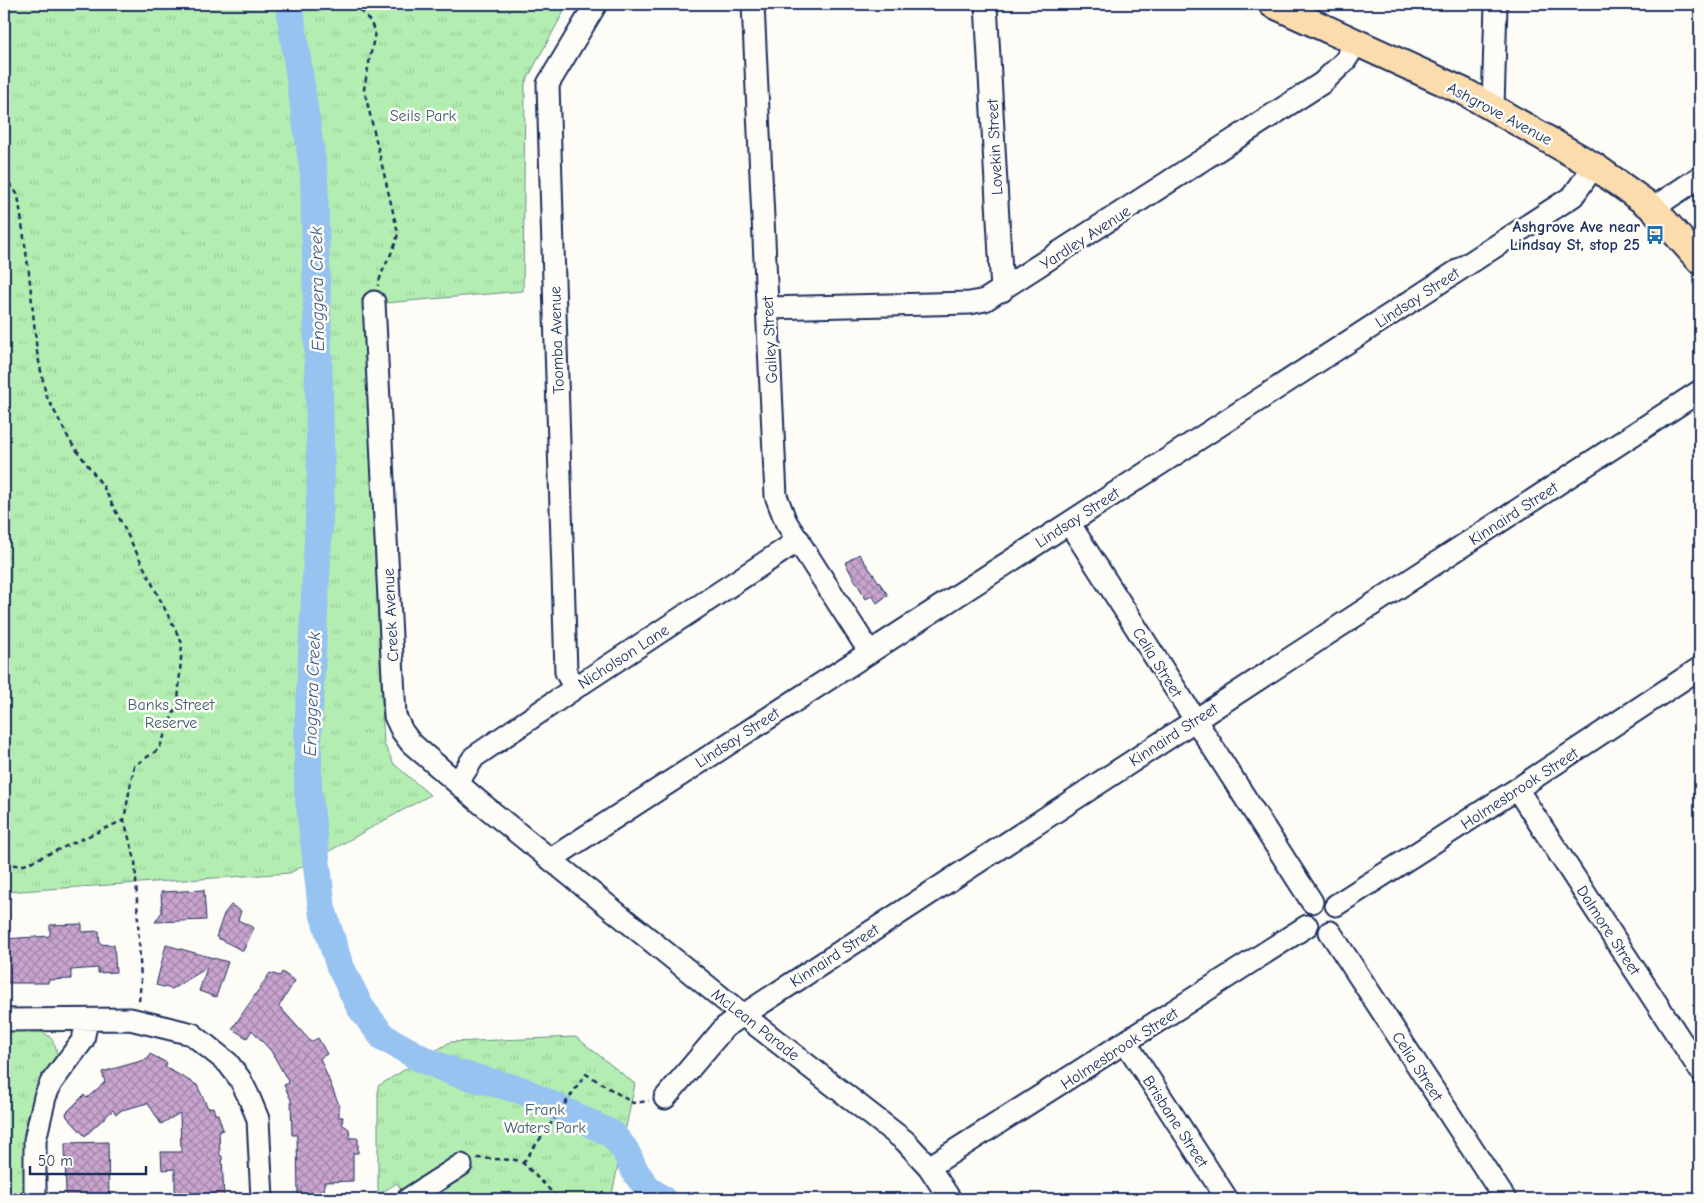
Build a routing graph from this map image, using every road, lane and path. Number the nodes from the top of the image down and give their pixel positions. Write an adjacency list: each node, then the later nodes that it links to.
1 (354, 4): 15 (path)
2 (596, 4): 22 (street, Toomba Avenue)
3 (753, 4): 16 (street, Gailey Street)
4 (986, 4): 14 (street, Lovekin Street)
5 (1272, 4): 7 (main road, Ashgrove Avenue)
6 (1496, 4): 8 (street)
7 (1357, 42): 8 (main road, Ashgrove Avenue); 14 (street, Yardley Avenue)
8 (1493, 108): 9 (main road, Ashgrove Avenue)
9 (1594, 166): 12 (main road, Ashgrove Avenue); 18 (street, Lindsay Street)
10 (4, 176): 26 (path)
11 (1700, 177): 12 (street)
12 (1653, 208): 13 (main road, Ashgrove Avenue)
13 (1700, 261)
14 (1002, 291): 16 (street, Yardley Avenue)
15 (374, 302): 24 (street, Creek Avenue)
16 (767, 308): 19 (street, Gailey Street)
17 (1700, 390): 23 (street, Kinnaird Street)
18 (1069, 523): 20 (street, Lindsay Street); 23 (street, Celia Street)
19 (799, 540): 20 (street, Gailey Street); 22 (street, Nicholson Lane)
20 (869, 651): 27 (street, Lindsay Street)
21 (1700, 668): 25 (street, Holmesbrook Street)
22 (575, 688): 24 (street, Nicholson Lane)
23 (1194, 720): 29 (street, Celia Street); 33 (street, Kinnaird Street)
24 (458, 782): 27 (street, Creek Avenue)
25 (1518, 789): 30 (street, Holmesbrook Street); 38 (street, Dalmore Street)
26 (124, 820): 28 (path); 36 (path)
27 (550, 859): 33 (street, McLean Parade)
28 (4, 865)
29 (1312, 902): 30 (street); 31 (street)
30 (1336, 905): 32 (street)
31 (1307, 926): 32 (street); 37 (street, Holmesbrook Street)
32 (1330, 932): 49 (street, Celia Street)
33 (743, 1015): 39 (street, Kinnaird Street); 42 (street, McLean Parade)
34 (4, 1020): 35 (street)
35 (87, 1020): 36 (street); 43 (street)
36 (132, 1020): 44 (street)
37 (1126, 1043): 42 (street, Holmesbrook Street); 48 (street, Brisbane Street)
38 (1700, 1070)
39 (665, 1098): 40 (path)
40 (523, 1163): 41 (path); 46 (path)
41 (461, 1165): 45 (street)
42 (929, 1167): 47 (street, McLean Parade)
43 (35, 1199)
44 (262, 1199)
45 (408, 1199)
46 (560, 1199)
47 (950, 1199)
48 (1227, 1199)
49 (1505, 1199)

